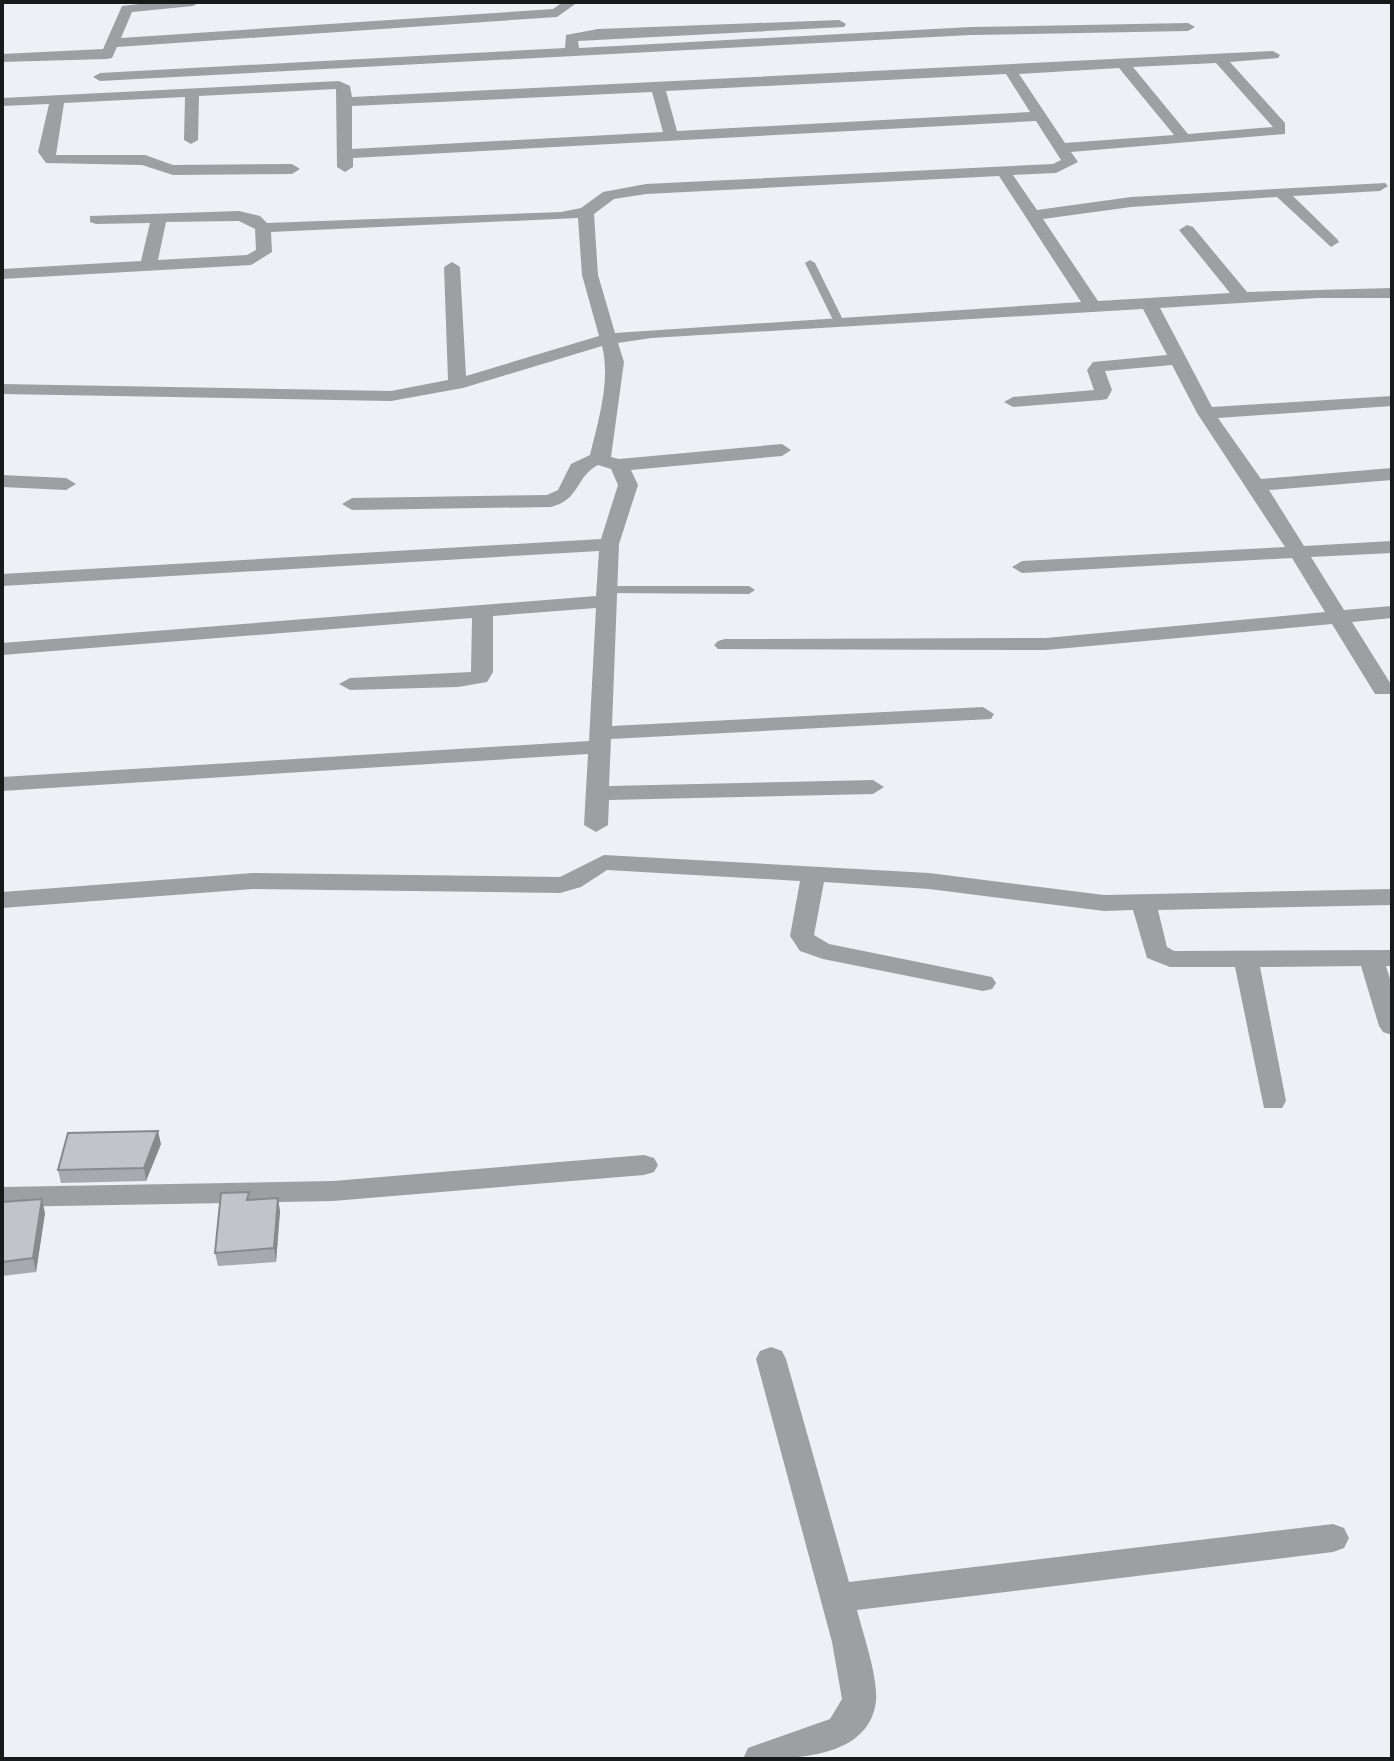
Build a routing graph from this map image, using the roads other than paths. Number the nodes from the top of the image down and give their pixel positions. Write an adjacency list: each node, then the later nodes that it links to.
1 (193, 2): 5 (street)
2 (571, 2): 5 (street)
3 (926, 21): 6 (street)
4 (1188, 27): 6 (street)
5 (110, 48): 8 (street); 12 (street)
6 (573, 53): 12 (street)
7 (1273, 55): 9 (street)
8 (2, 58)
9 (1221, 60): 10 (street); 21 (street)
10 (1123, 64): 11 (street); 21 (street)
11 (1010, 70): 13 (street); 19 (street)
12 (100, 77): 15 (street)
13 (658, 87): 18 (street); 20 (street)
14 (192, 90): 15 (street); 18 (street); 22 (street)
15 (94, 95): 16 (street)
16 (58, 98): 17 (street); 24 (street)
17 (2, 102)
18 (347, 102): 20 (street)
19 (1039, 116): 20 (street); 23 (street)
20 (671, 135)
21 (1185, 139): 23 (street)
22 (191, 140)
23 (1062, 148): 25 (street)
24 (292, 169)
25 (1003, 171): 28 (street); 29 (street)
26 (1380, 186): 27 (street)
27 (1281, 193): 29 (street); 34 (street)
28 (586, 212): 32 (street); 44 (street)
29 (1036, 215): 42 (street)
30 (159, 217): 31 (street); 32 (street); 36 (street)
31 (96, 219)
32 (263, 228): 36 (street)
33 (1187, 230): 40 (street)
34 (1331, 242)
35 (810, 263): 43 (lane)
36 (148, 267): 38 (street)
37 (452, 267): 46 (street)
38 (2, 274)
39 (1392, 293): 40 (street)
40 (1243, 298): 41 (street)
41 (1150, 305): 42 (street); 45 (street)
42 (1093, 307): 43 (street)
43 (839, 322): 44 (street)
44 (607, 339): 46 (street); 52 (street)
45 (1178, 359): 49 (street); 50 (street)
46 (457, 384): 47 (street)
47 (2, 389)
48 (1392, 401): 50 (street)
49 (1013, 402)
50 (1206, 413): 56 (street)
51 (782, 450): 52 (street)
52 (610, 461): 57 (street); 58 (street)
53 (1392, 474): 56 (street)
54 (2, 481): 55 (street)
55 (66, 484)
56 (1256, 485): 60 (street)
57 (352, 504)
58 (609, 544): 62 (street); 64 (street)
59 (1392, 547): 60 (street)
60 (1300, 553): 61 (street); 67 (street)
61 (1022, 567)
62 (2, 580)
63 (749, 590): 64 (lane)
64 (607, 595): 65 (street); 73 (street)
65 (483, 610): 69 (street); 70 (street)
66 (1392, 612): 67 (street)
67 (1336, 617): 68 (street); 71 (street)
68 (725, 645)
69 (2, 649)
70 (350, 684)
71 (1383, 689)
72 (983, 714): 73 (street)
73 (600, 740): 74 (street); 76 (street)
74 (2, 784)
75 (873, 787): 76 (street)
76 (597, 793): 77 (street)
77 (596, 825)
78 (813, 874): 80 (street); 81 (street); 84 (street)
79 (1392, 897): 81 (street)
80 (2, 900)
81 (1144, 904): 83 (street)
82 (1381, 958): 83 (street); 85 (street)
83 (1246, 959): 86 (street)
84 (983, 983)
85 (1392, 1026)
86 (1273, 1101)
87 (644, 1165): 88 (street)
88 (2, 1197)
89 (771, 1359): 91 (street)
90 (1333, 1538): 91 (street)
91 (837, 1598): 92 (street)
92 (773, 1758)

